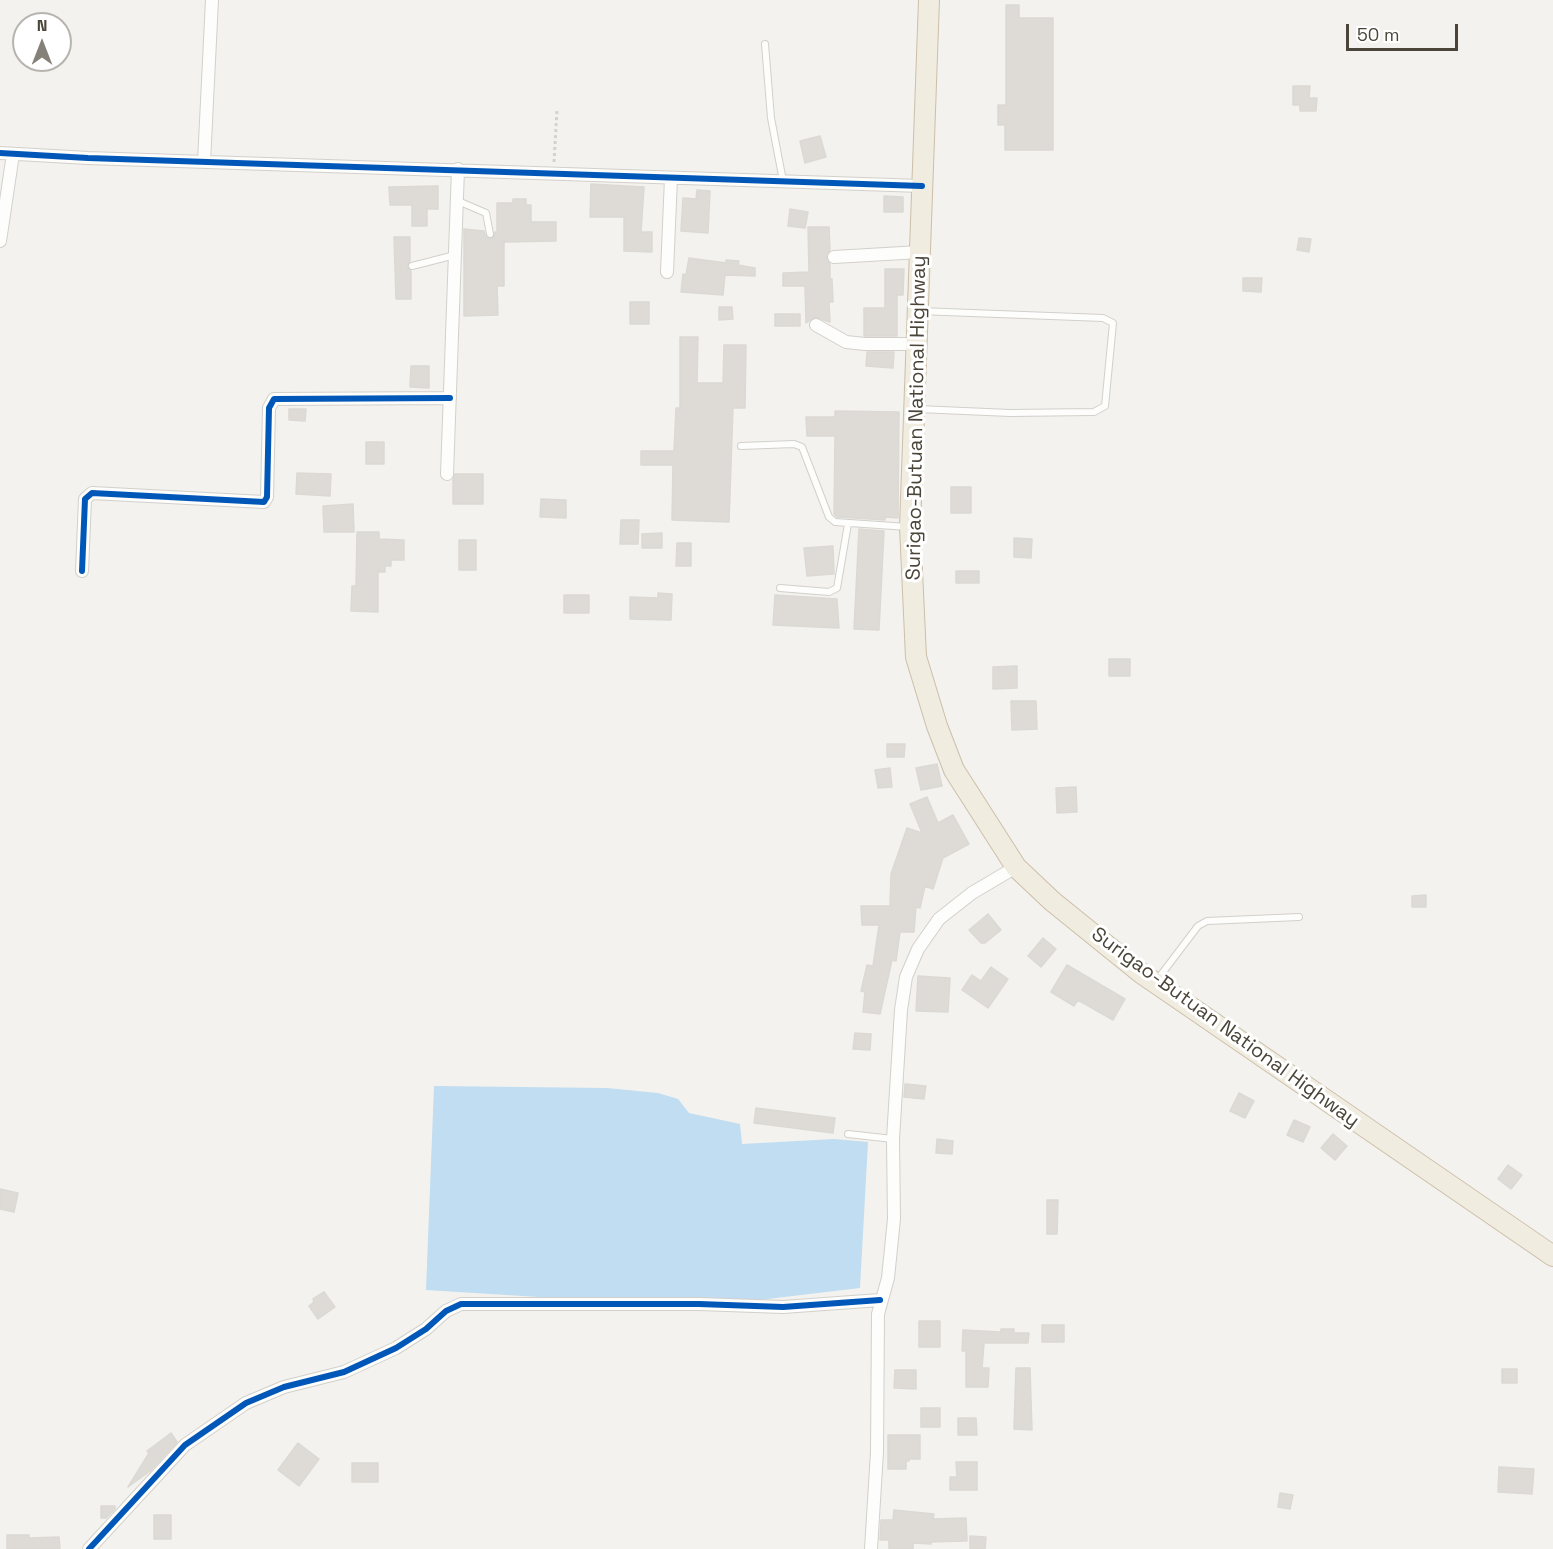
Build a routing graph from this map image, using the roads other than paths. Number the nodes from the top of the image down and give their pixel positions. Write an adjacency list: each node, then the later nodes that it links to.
1 (212, 0): 5 (street)
2 (929, 0): 9 (highway, Surigao-Butuan National Highway)
3 (765, 44): 8 (lane)
4 (6, 153): 5 (street); 12 (street)
5 (204, 162): 6 (street)
6 (458, 169): 7 (street); 10 (street)
7 (671, 177): 8 (street); 17 (street)
8 (783, 182): 9 (street)
9 (922, 186): 13 (highway, Surigao-Butuan National Highway)
10 (457, 201): 11 (lane); 14 (street)
11 (490, 234)
12 (0, 241)
13 (920, 252): 15 (street); 18 (highway, Surigao-Butuan National Highway)
14 (455, 255): 16 (lane); 21 (street)
15 (834, 257)
16 (412, 266)
17 (667, 272)
18 (918, 311): 20 (highway, Surigao-Butuan National Highway); 22 (lane)
19 (816, 325): 20 (street)
20 (916, 344): 22 (highway, Surigao-Butuan National Highway)
21 (450, 398): 24 (street); 27 (street)
22 (914, 408): 26 (highway, Surigao-Butuan National Highway)
23 (741, 446): 25 (lane)
24 (447, 474)
25 (848, 524): 26 (lane); 28 (lane)
26 (910, 527): 29 (highway, Surigao-Butuan National Highway)
27 (82, 571)
28 (780, 588)
29 (1016, 867): 31 (highway, Surigao-Butuan National Highway); 33 (street)
30 (1299, 917): 31 (lane)
31 (1155, 983): 34 (highway, Surigao-Butuan National Highway)
32 (848, 1134): 33 (lane)
33 (893, 1138): 35 (street)
34 (1553, 1256)
35 (880, 1300): 36 (street); 37 (street)
36 (89, 1549)
37 (871, 1549)

